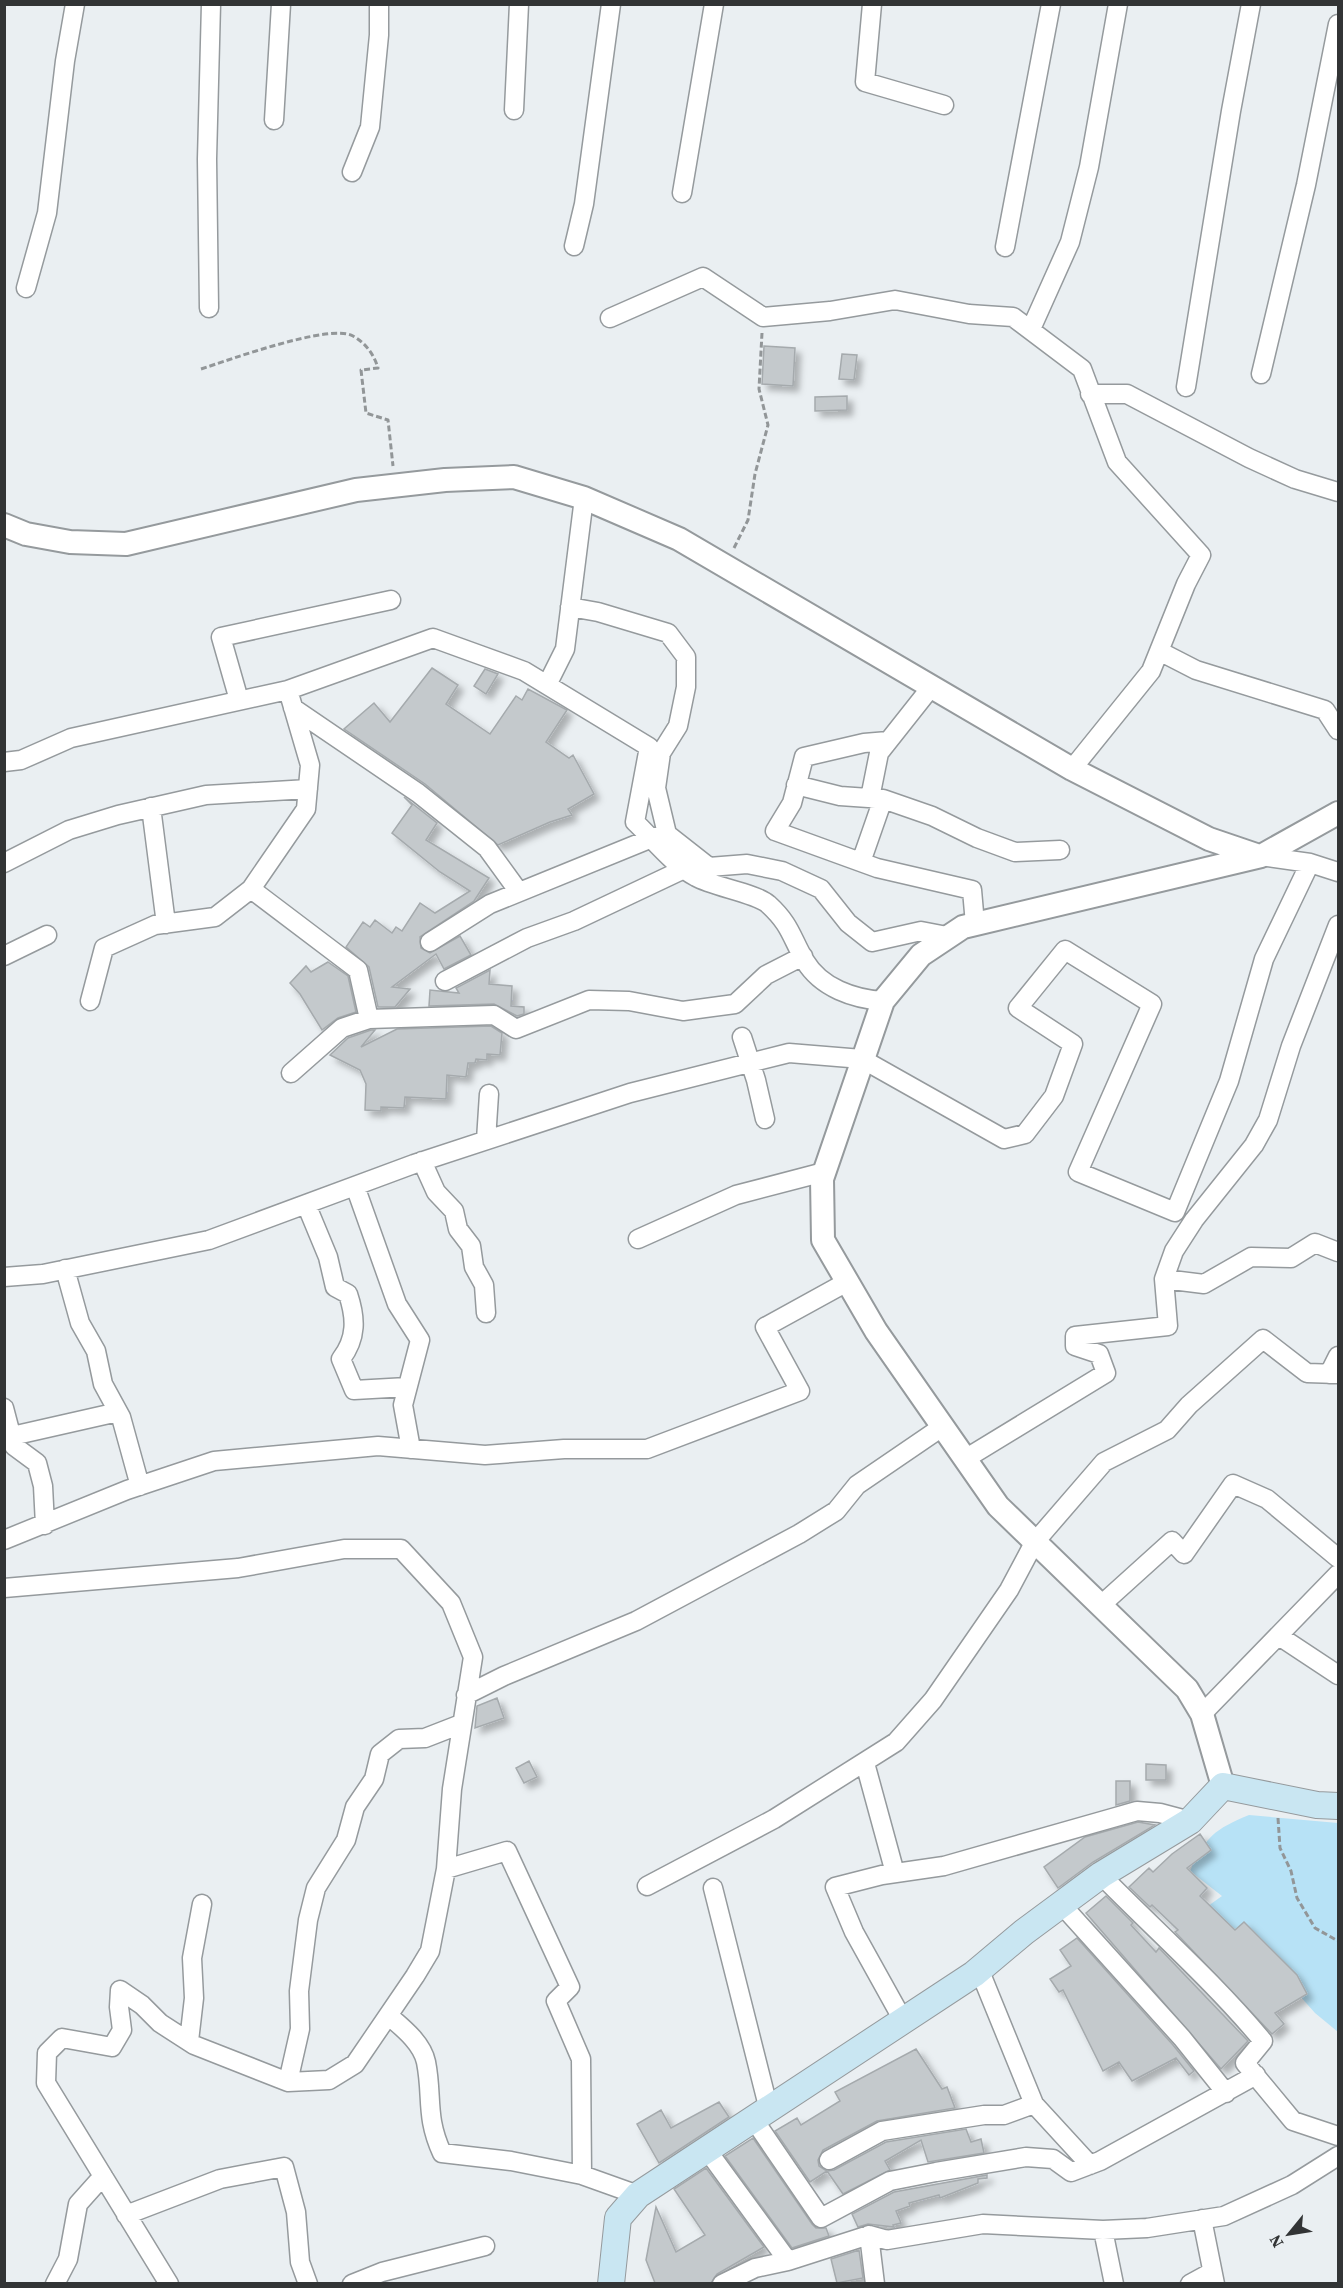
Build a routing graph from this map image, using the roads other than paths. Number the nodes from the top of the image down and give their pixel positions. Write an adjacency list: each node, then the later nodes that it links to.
1 (75, 4): 20 (street)
2 (211, 4): 21 (street)
3 (281, 4): 15 (street)
4 (379, 4): 16 (street)
5 (519, 4): 14 (street)
6 (611, 4): 18 (street)
7 (714, 4): 17 (street)
8 (872, 4): 13 (street)
9 (1051, 4): 19 (street)
10 (1118, 4): 23 (street)
11 (1251, 4): 25 (street)
12 (1338, 24): 24 (street)
13 (944, 105)
14 (514, 110)
15 (274, 120)
16 (352, 172)
17 (682, 193)
18 (574, 246)
19 (1005, 247)
20 (26, 288)
21 (209, 308)
22 (610, 318): 23 (street)
23 (1031, 329): 26 (street)
24 (1261, 374)
25 (1186, 387)
26 (1090, 394): 27 (street); 32 (street)
27 (1338, 492)
28 (584, 498): 29 (street); 31 (street); 34 (street)
29 (4, 525)
30 (391, 600): 36 (street)
31 (570, 607): 33 (street); 47 (street)
32 (1159, 651): 38 (street); 41 (street)
33 (547, 685): 35 (street); 47 (street)
34 (932, 686): 39 (street); 41 (street)
35 (288, 690): 36 (street); 37 (street)
36 (239, 700): 40 (street)
37 (293, 708): 43 (street); 56 (street)
38 (1338, 730)
39 (888, 741): 42 (street); 44 (street)
40 (4, 762)
41 (1072, 769): 49 (street)
42 (796, 785): 44 (street); 50 (street)
43 (308, 789): 45 (street); 55 (street)
44 (876, 799): 48 (street); 50 (street)
45 (151, 807): 51 (street); 57 (street)
46 (1338, 813): 49 (street)
47 (660, 836): 53 (street); 56 (street); 61 (street)
48 (1060, 850)
49 (1261, 856): 52 (street); 58 (street)
50 (861, 862): 58 (street)
51 (4, 863)
52 (1310, 863): 54 (street); 70 (street)
53 (684, 870): 64 (street); 65 (street)
54 (1338, 872)
55 (251, 889): 57 (street); 68 (street)
56 (519, 892): 62 (street)
57 (166, 924): 66 (street)
58 (975, 924): 61 (street)
59 (1338, 924): 84 (street)
60 (47, 935): 63 (street)
61 (947, 936): 67 (street)
62 (430, 942)
63 (4, 956)
64 (803, 956): 67 (street); 68 (street)
65 (445, 981)
66 (90, 1001)
67 (884, 1001): 70 (street)
68 (369, 1018): 72 (street)
69 (742, 1037): 71 (street)
70 (862, 1059): 71 (street); 77 (street)
71 (751, 1063): 74 (street); 75 (street)
72 (291, 1073)
73 (489, 1094): 75 (street)
74 (765, 1119)
75 (486, 1140): 76 (street)
76 (422, 1161): 78 (street); 86 (street)
77 (824, 1172): 80 (street); 85 (street)
78 (355, 1186): 79 (street); 89 (street)
79 (306, 1204): 82 (street); 89 (street)
80 (638, 1239)
81 (1338, 1252): 84 (street)
82 (65, 1269): 83 (street); 90 (street)
83 (4, 1277)
84 (1164, 1279): 94 (street)
85 (847, 1282): 92 (street); 93 (street)
86 (486, 1313)
87 (1338, 1356): 88 (street)
88 (1334, 1374): 98 (street)
89 (407, 1386): 93 (street)
90 (118, 1412): 91 (street); 95 (street)
91 (7, 1423): 96 (street)
92 (942, 1426): 94 (street); 105 (street)
93 (411, 1449): 95 (street)
94 (965, 1459): 98 (street)
95 (141, 1486): 96 (street)
96 (45, 1525): 97 (street)
97 (4, 1540)
98 (1034, 1543): 102 (street); 108 (street)
99 (1338, 1558): 102 (street)
100 (1338, 1574): 103 (street)
101 (4, 1588): 105 (street)
102 (1100, 1606): 106 (street)
103 (1279, 1636): 104 (street); 106 (street)
104 (1338, 1675)
105 (466, 1695): 107 (street)
106 (1202, 1714): 109 (street)
107 (461, 1724): 112 (street); 124 (street)
108 (865, 1763): 113 (street); 115 (street)
109 (1223, 1786): 110 (main road); 111 (main road)
110 (1338, 1806)
111 (1190, 1821): 113 (street); 114 (main road)
112 (447, 1869): 120 (street); 133 (street)
113 (895, 1874): 121 (street)
114 (1101, 1875): 118 (main road); 123 (street)
115 (647, 1886)
116 (713, 1888): 127 (street)
117 (202, 1904): 122 (street)
118 (1061, 1905): 119 (main road); 125 (street)
119 (979, 1969): 121 (main road); 126 (street)
120 (389, 2016): 124 (street); 133 (street)
121 (904, 2022): 127 (main road)
122 (189, 2041): 124 (street); 134 (street)
123 (1256, 2075): 125 (street); 128 (street)
124 (288, 2082)
125 (1226, 2093): 132 (street)
126 (1034, 2104): 131 (street); 132 (street)
127 (761, 2115): 129 (main road); 132 (street)
128 (1338, 2136)
129 (707, 2150): 135 (main road); 141 (street)
130 (1338, 2156): 137 (street)
131 (829, 2160)
132 (1090, 2165)
133 (582, 2175): 135 (street)
134 (102, 2176): 136 (street); 143 (street)
135 (638, 2195): 147 (main road)
136 (126, 2215): 144 (street); 145 (street)
137 (1202, 2219): 138 (street); 142 (street)
138 (1103, 2230): 139 (street); 150 (street)
139 (869, 2235): 141 (street); 149 (street)
140 (485, 2246): 146 (street)
141 (788, 2261): 148 (street)
142 (1214, 2278): 151 (street)
143 (56, 2283)
144 (169, 2283)
145 (308, 2283)
146 (352, 2283)
147 (611, 2283)
148 (722, 2283)
149 (875, 2283)
150 (1114, 2283)
151 (1190, 2283)

